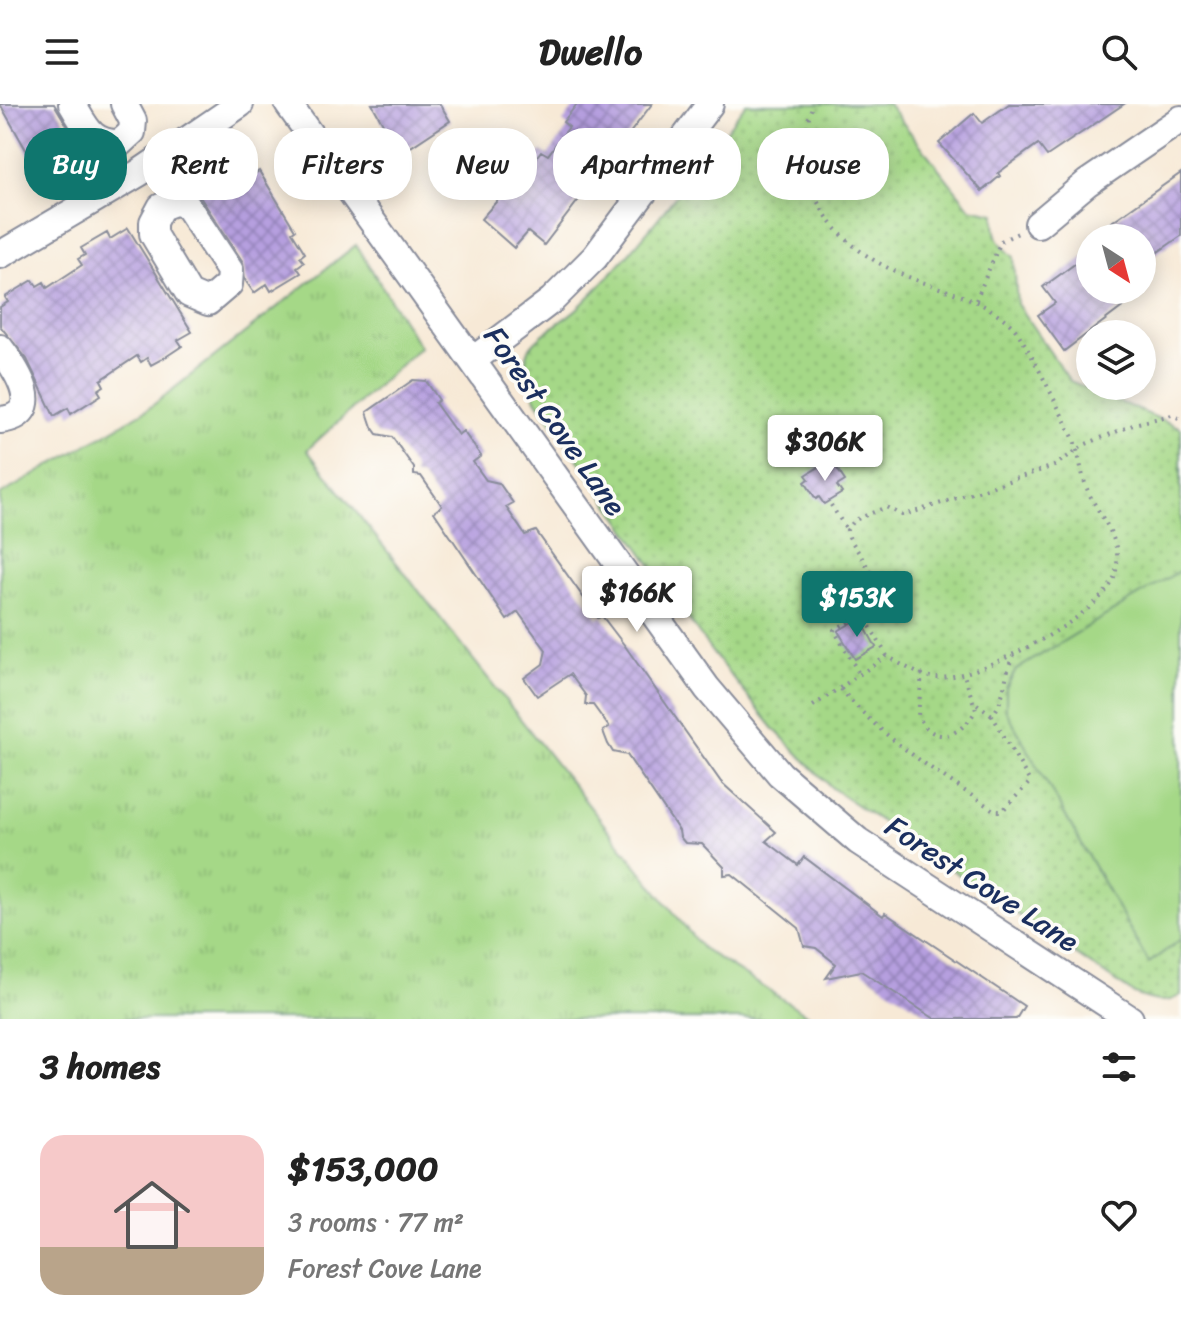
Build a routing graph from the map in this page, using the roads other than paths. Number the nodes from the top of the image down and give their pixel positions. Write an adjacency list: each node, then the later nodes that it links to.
1 (72, 104): 7 (street)
2 (124, 104): 8 (street)
3 (240, 104): 10 (street)
4 (288, 104): 15 (street, Forest Cove Lane)
5 (710, 104): 15 (street)
6 (1181, 119): 12 (street)
7 (86, 128)
8 (127, 137)
9 (127, 154): 10 (street)
10 (139, 173): 11 (street); 13 (street)
11 (161, 207)
12 (1038, 224)
13 (0, 255)
14 (0, 348): 16 (street)
15 (473, 360): 17 (street, Forest Cove Lane)
16 (0, 420)
17 (1130, 1019)

